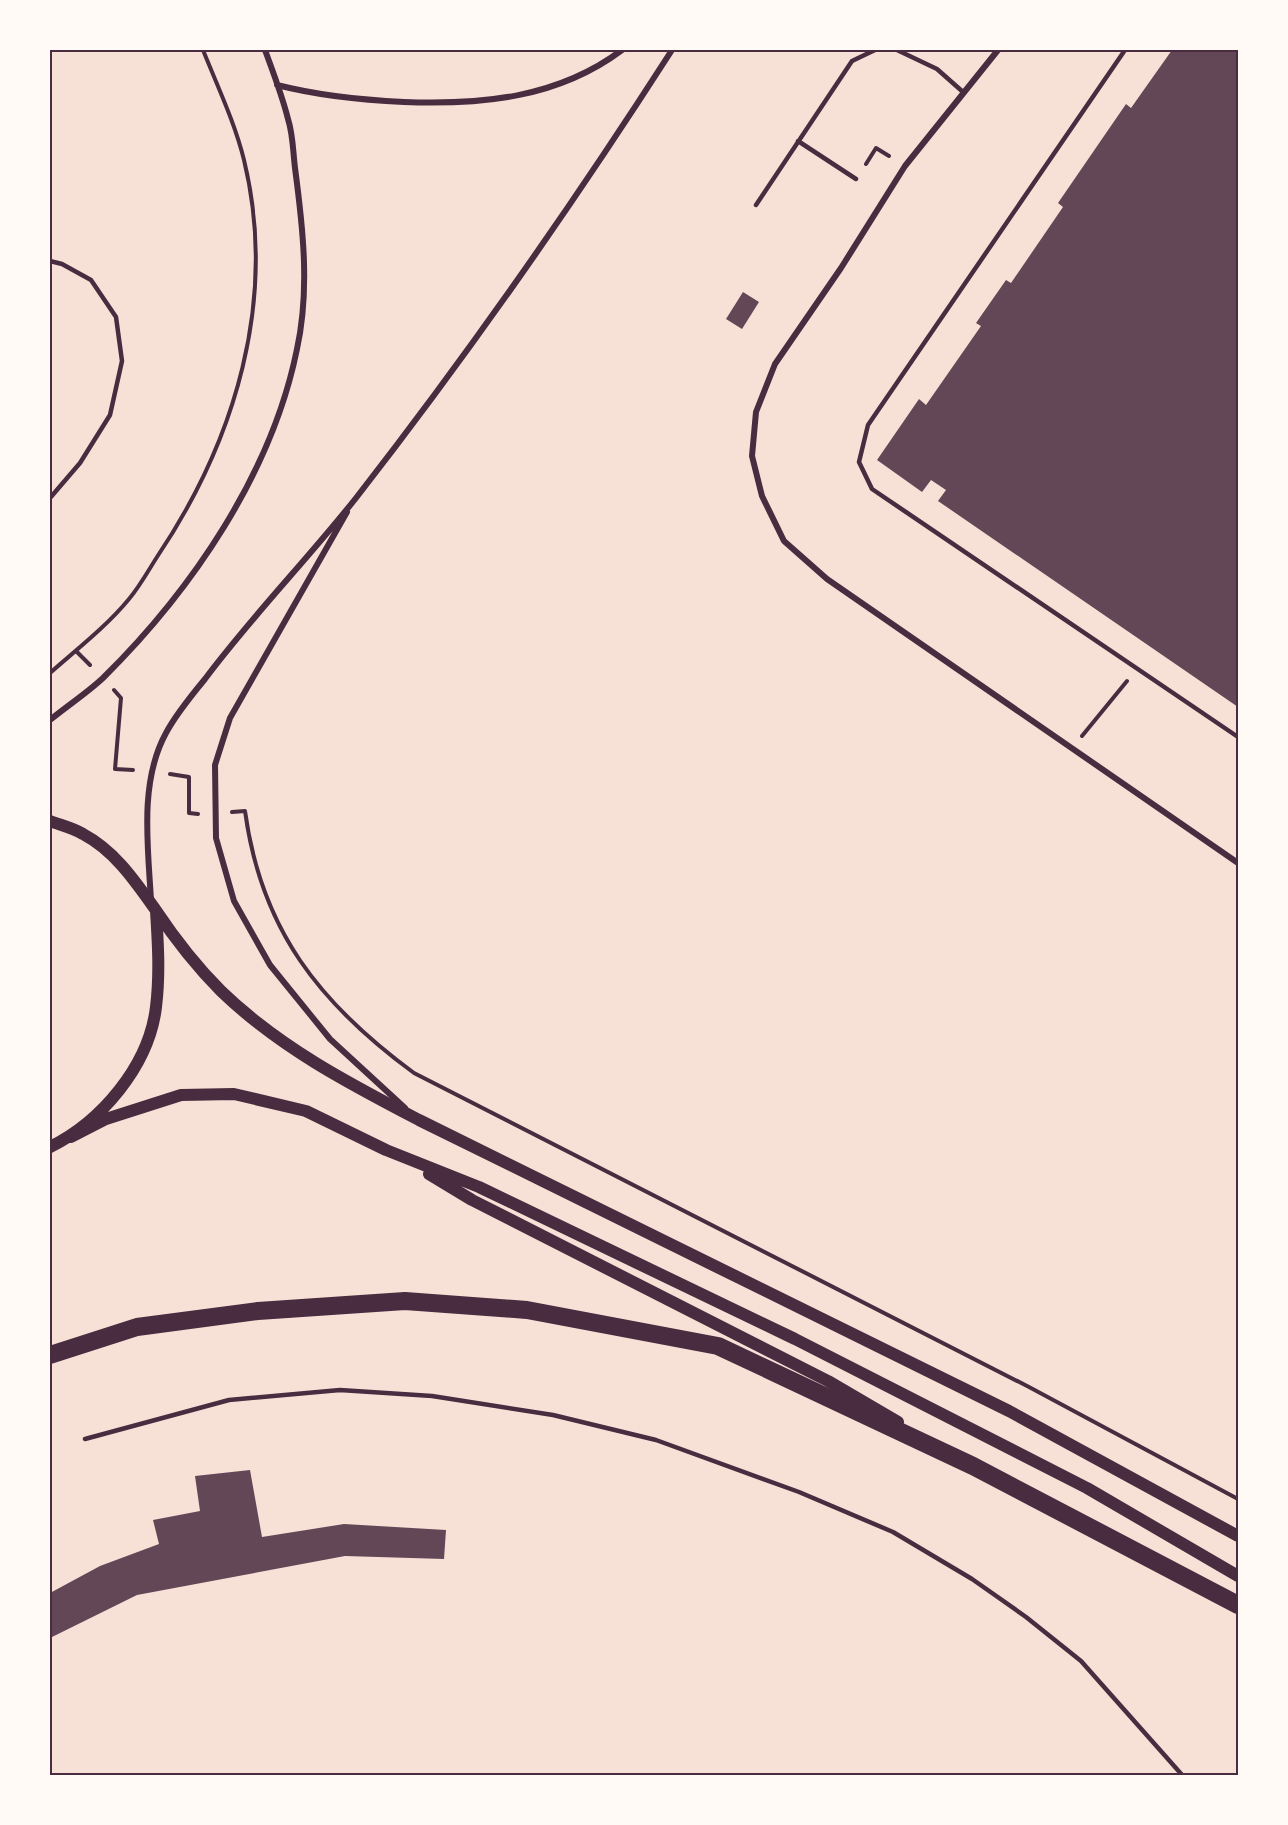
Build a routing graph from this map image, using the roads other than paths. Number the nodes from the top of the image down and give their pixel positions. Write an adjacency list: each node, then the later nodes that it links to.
1 (265, 50): 8 (street)
2 (622, 50): 8 (street)
3 (672, 50): 15 (street)
4 (875, 50): 10 (lane)
5 (897, 50): 9 (lane)
6 (998, 50): 9 (street)
7 (1125, 50): 17 (lane)
8 (277, 85): 16 (street)
9 (963, 92): 19 (street)
10 (798, 141): 11 (lane); 12 (lane)
11 (856, 179)
12 (756, 206)
13 (50, 261): 14 (lane)
14 (50, 498)
15 (354, 500): 20 (street); 21 (street)
16 (50, 720)
17 (1239, 737)
18 (50, 820): 20 (main road)
19 (1239, 863)
20 (153, 907): 21 (main road); 22 (main road)
21 (419, 1120): 28 (main road)
22 (71, 1137): 23 (main road); 24 (main road)
23 (50, 1148)
24 (397, 1155): 27 (main road); 29 (main road)
25 (50, 1355): 27 (highway)
26 (85, 1439): 31 (lane)
27 (972, 1466): 30 (highway)
28 (1239, 1536)
29 (1239, 1576)
30 (1239, 1605)
31 (1183, 1776)

